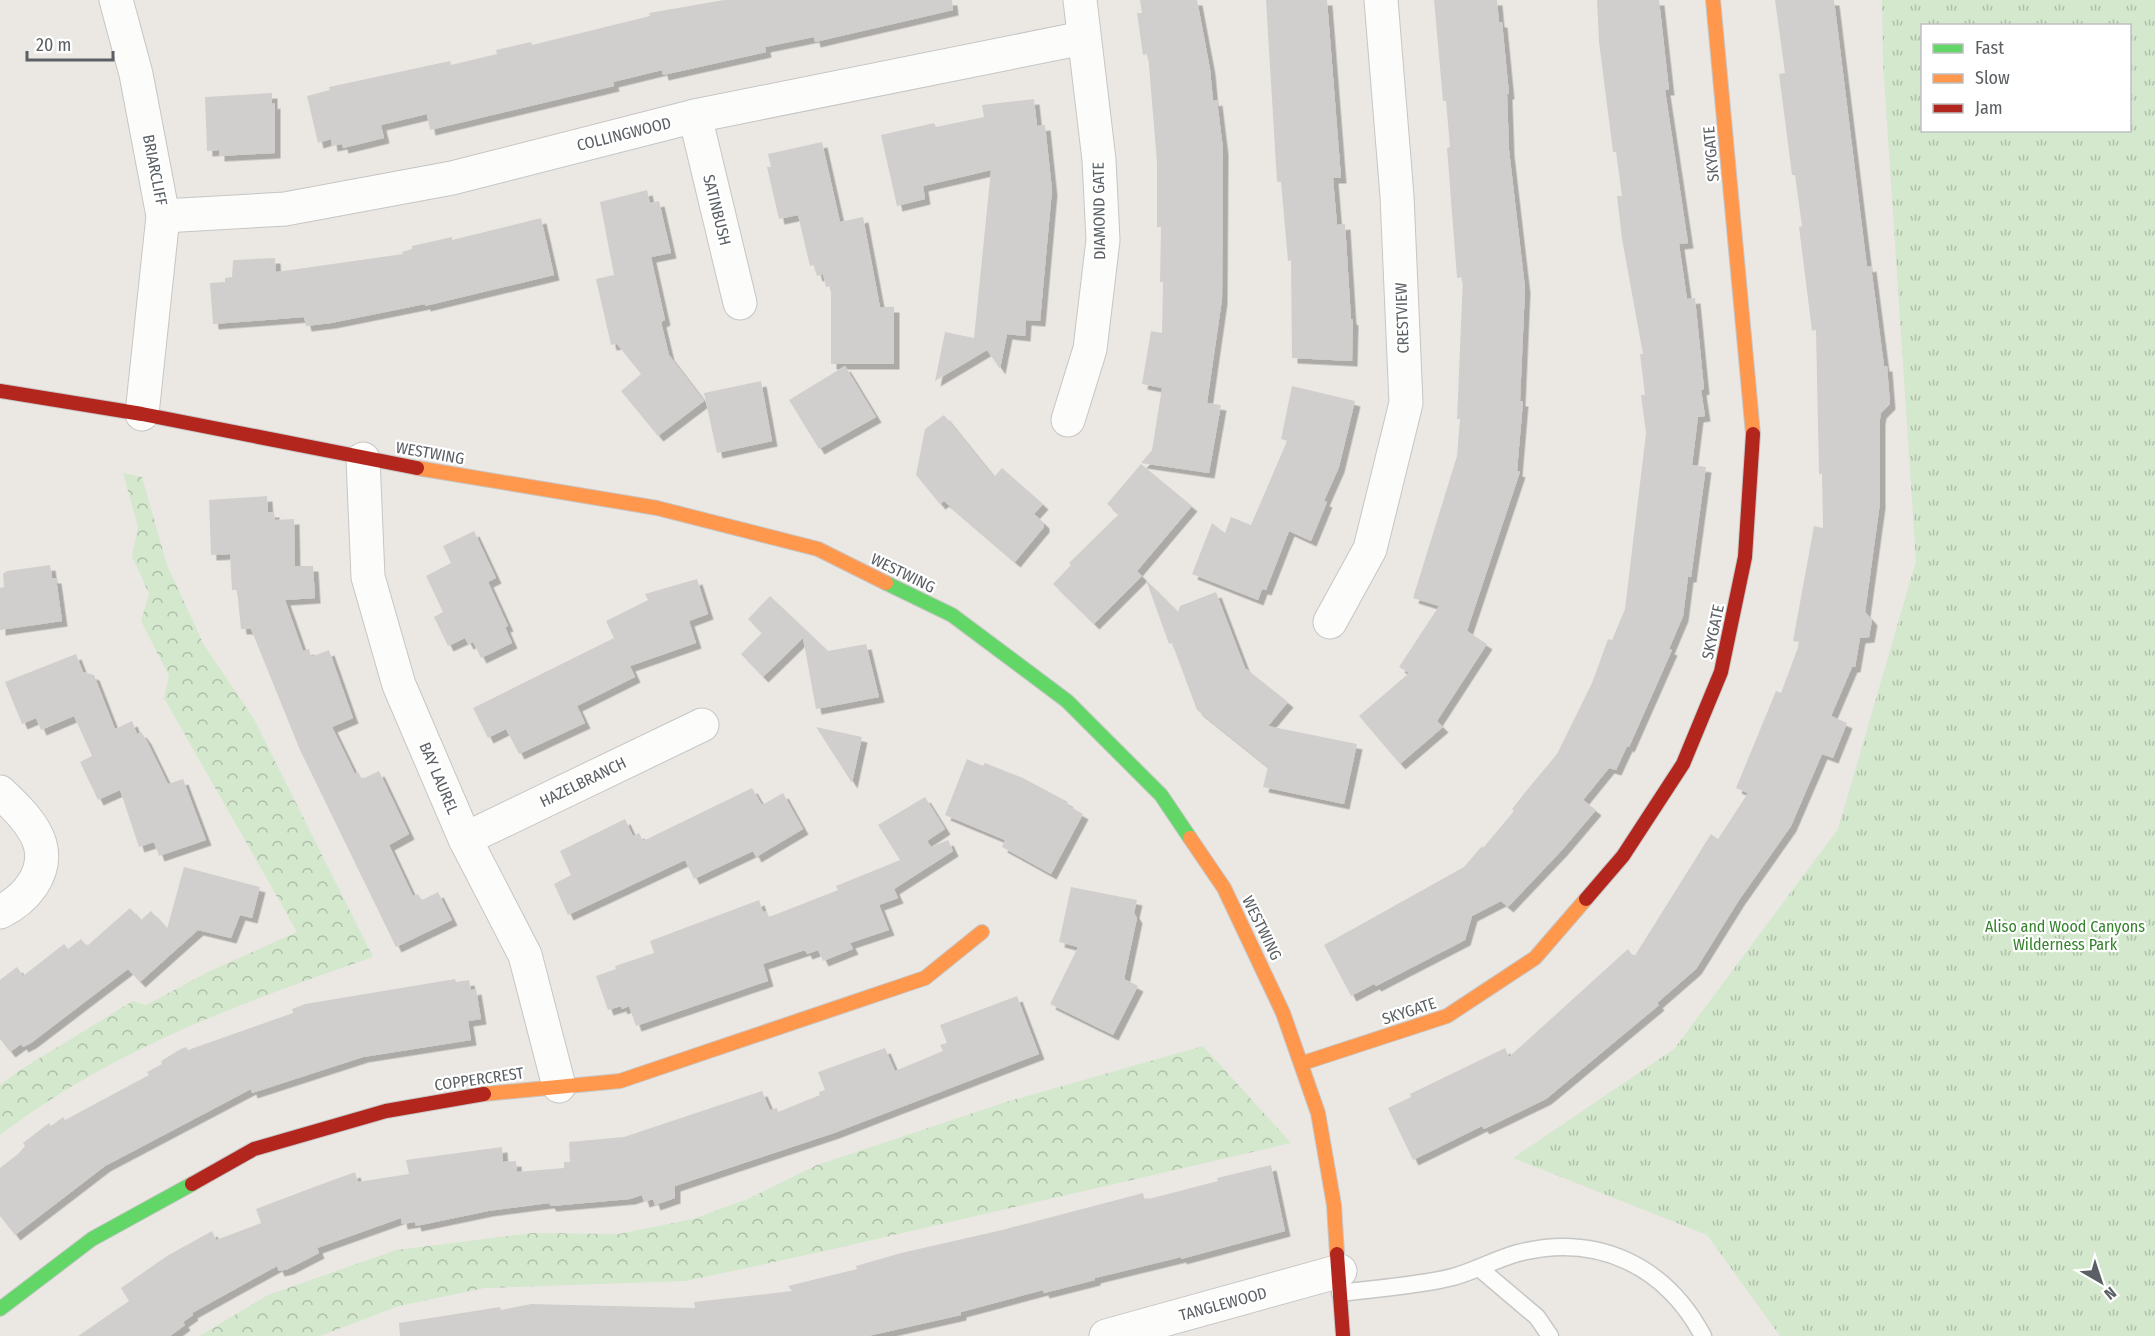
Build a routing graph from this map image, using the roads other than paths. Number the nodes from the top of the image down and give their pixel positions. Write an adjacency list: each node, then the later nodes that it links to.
1 (116, 0): 7 (street, BRIARCLIFF)
2 (1080, 0): 5 (street, DIAMOND GATE)
3 (1381, 0): 13 (street, CRESTVIEW)
4 (1713, 0): 19 (street, SKYGATE)
5 (1083, 38): 6 (street, COLLINGWOOD); 11 (street, DIAMOND GATE)
6 (695, 116): 7 (street, COLLINGWOOD); 8 (street, SATINBUSH)
7 (164, 216): 10 (street, BRIARCLIFF)
8 (740, 303)
9 (0, 391): 10 (street, WESTWING)
10 (142, 414): 12 (street, WESTWING)
11 (1068, 420)
12 (363, 459): 16 (street, BAY LAUREL); 19 (street, WESTWING)
13 (1330, 622)
14 (702, 725): 16 (street, HAZELBRANCH)
15 (0, 792): 17 (street)
16 (465, 839): 20 (street, BAY LAUREL)
17 (0, 912)
18 (982, 932): 20 (street, COPPERCREST)
19 (1302, 1063): 22 (street, WESTWING)
20 (559, 1086): 23 (street, COPPERCREST)
21 (1479, 1268): 22 (lane); 26 (lane); 27 (lane)
22 (1340, 1282): 24 (street, TANGLEWOOD); 25 (street, WESTWING)
23 (0, 1309)
24 (1106, 1336)
25 (1343, 1336)
26 (1550, 1336)
27 (1703, 1336)

